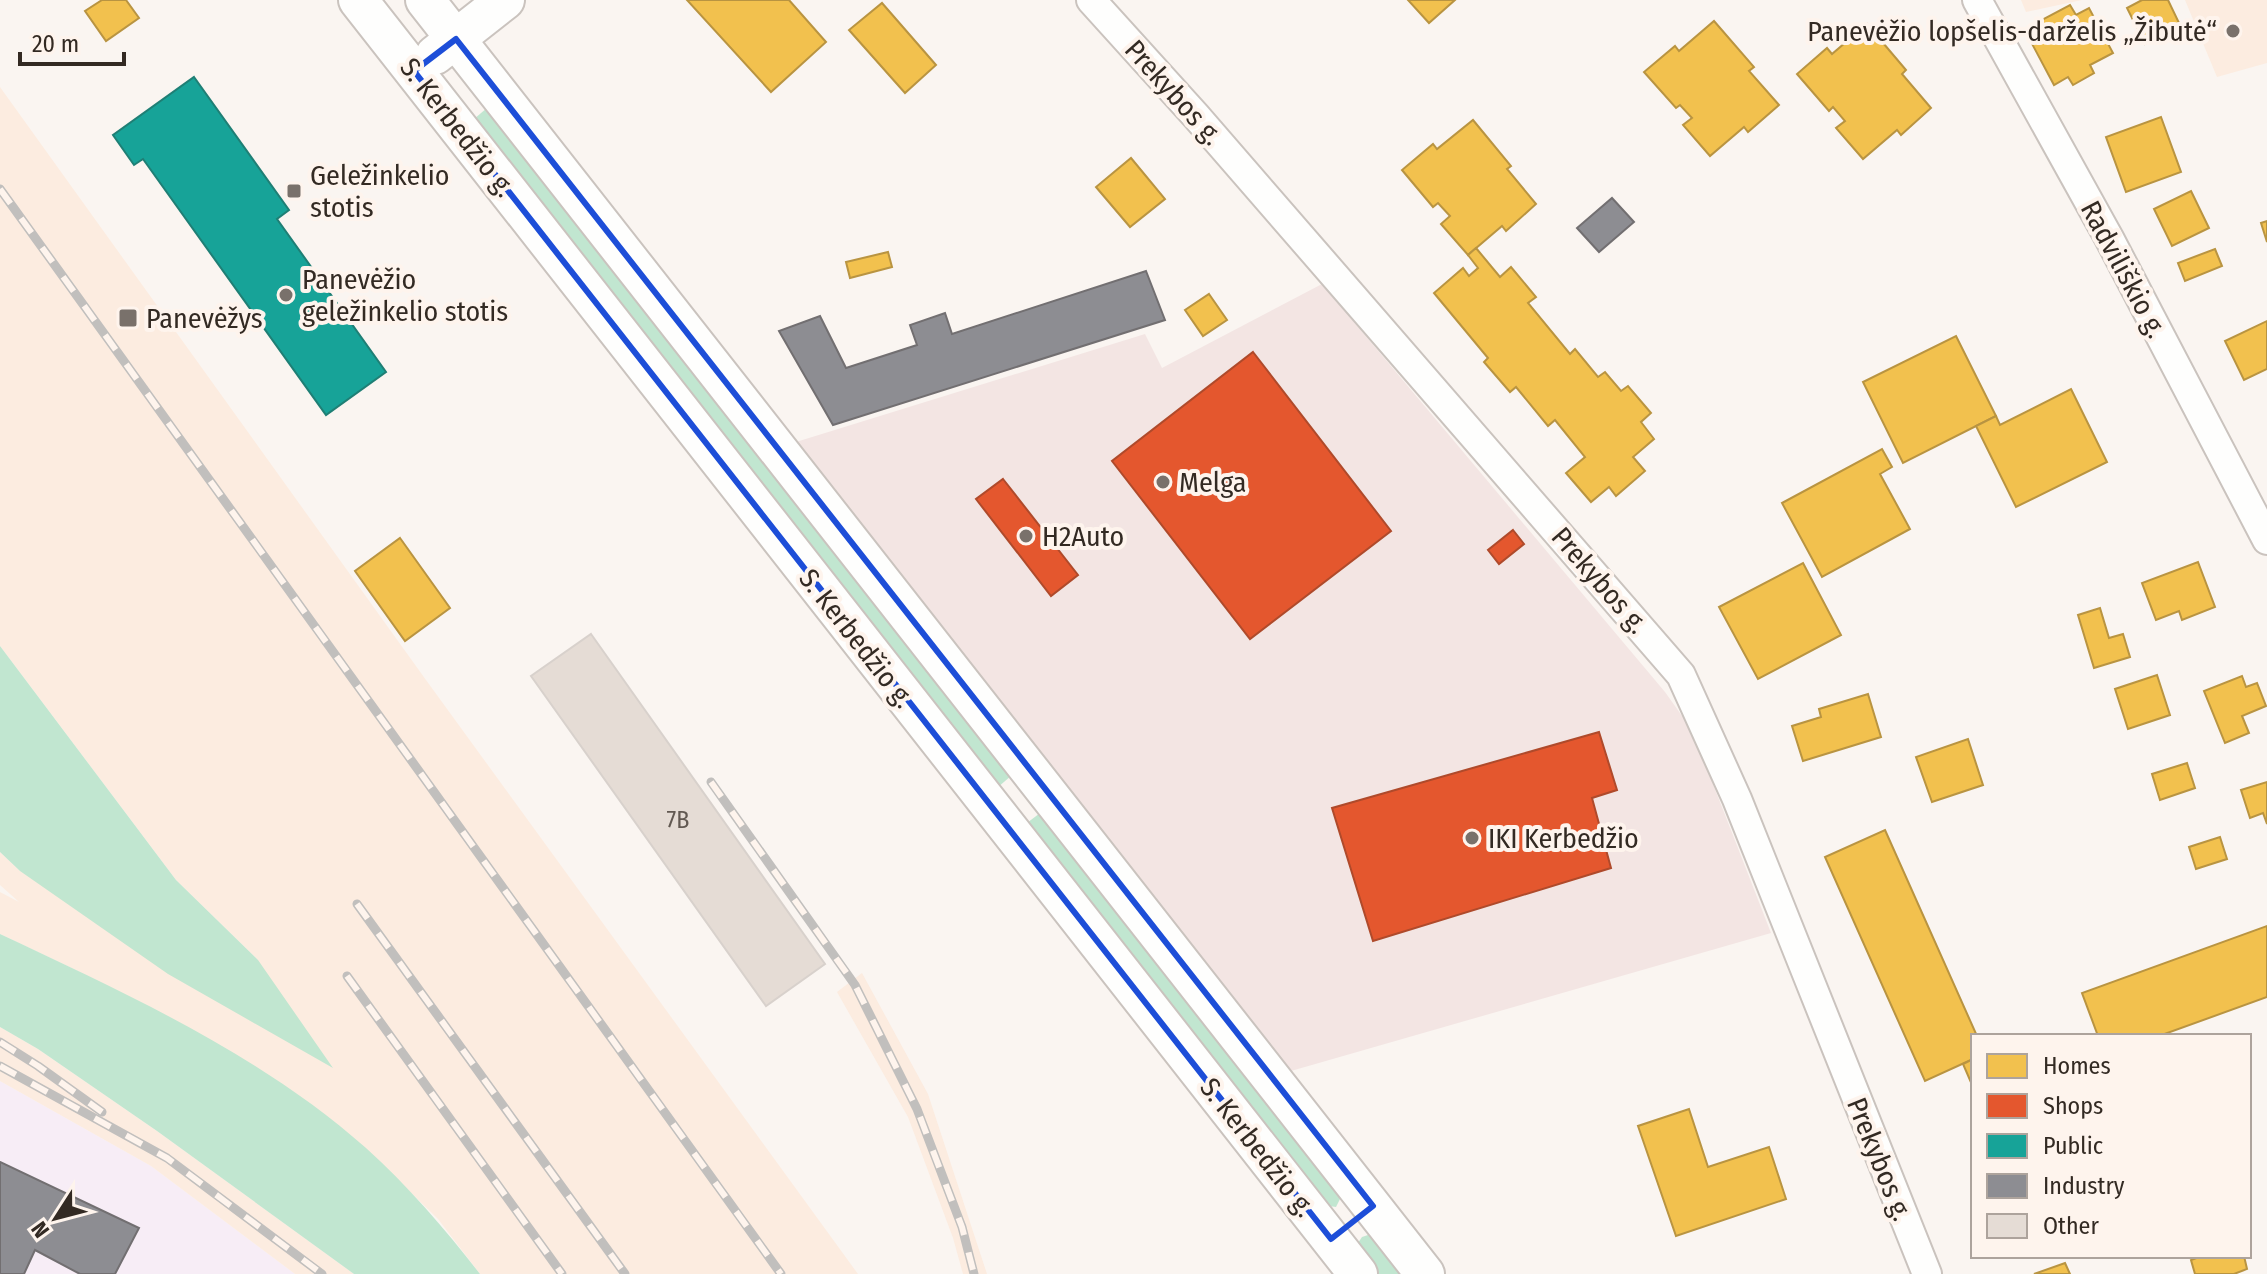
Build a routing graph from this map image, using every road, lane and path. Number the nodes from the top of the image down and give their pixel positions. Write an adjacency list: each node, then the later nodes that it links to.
1 (358, 0): 7 (main road, S. Kerbedžio g.)
2 (425, 0): 6 (main road, S. Kerbedžio g.)
3 (505, 0): 6 (main road)
4 (1091, 0): 15 (street, Prekybos g.)
5 (1977, 0): 8 (street, Radviliškio g.)
6 (456, 39): 7 (main road); 9 (main road, S. Kerbedžio g.)
7 (414, 71): 10 (main road, S. Kerbedžio g.)
8 (2267, 540)
9 (1042, 785): 10 (main road); 11 (main road, S. Kerbedžio g.)
10 (999, 819): 12 (main road, S. Kerbedžio g.)
11 (1373, 1206): 12 (main road); 14 (main road, S. Kerbedžio g.)
12 (1331, 1239): 13 (main road, S. Kerbedžio g.)
13 (1358, 1274)
14 (1425, 1274)
15 (1927, 1274)

